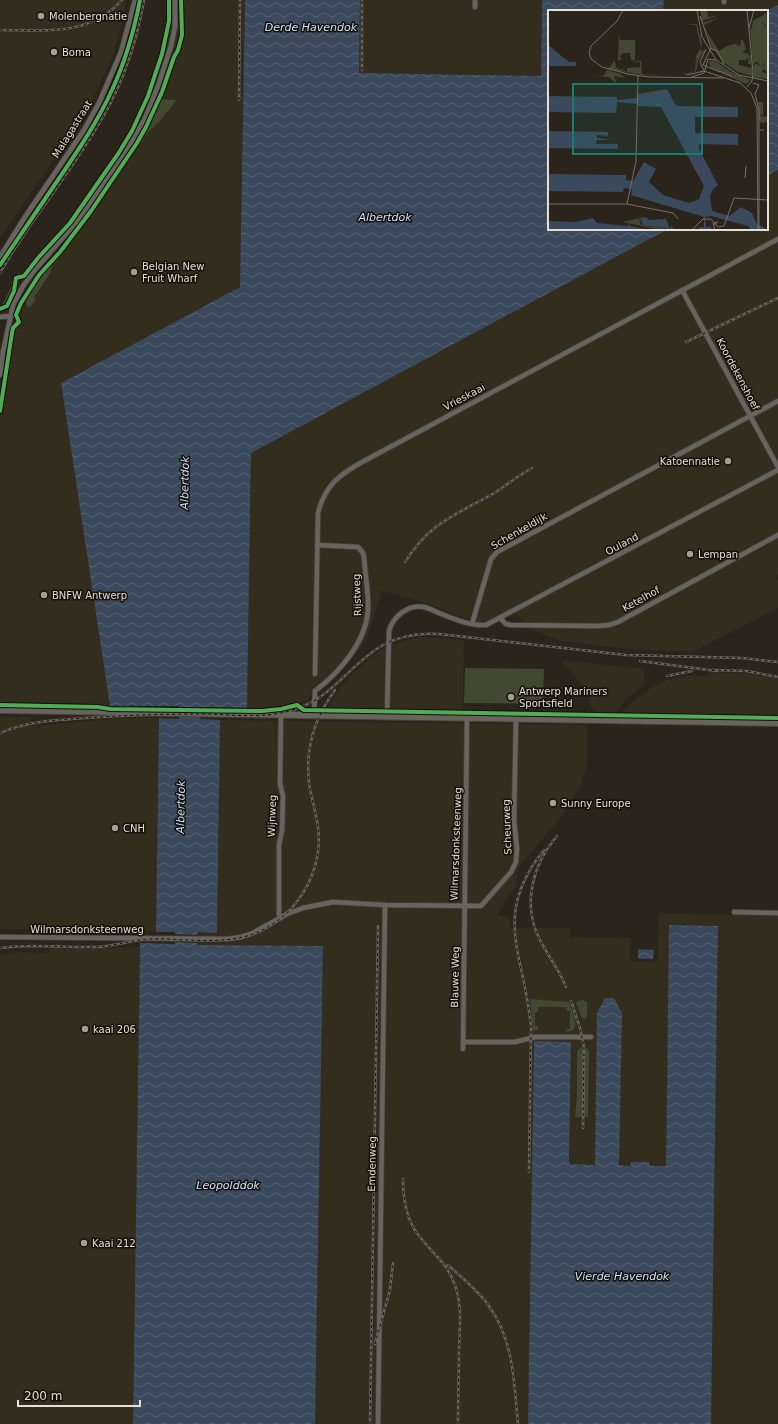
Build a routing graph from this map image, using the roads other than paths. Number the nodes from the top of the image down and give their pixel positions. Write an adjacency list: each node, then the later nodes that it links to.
1 (135, 0): 6 (street, Malagastraat)
2 (175, 0): 8 (street)
3 (475, 0): 4 (street)
4 (474, 7)
5 (778, 239): 7 (street, Vrieskaai)
6 (0, 257)
7 (682, 290): 12 (street, Koordekenshoef); 15 (street, Vrieskaai)
8 (11, 316): 9 (street); 10 (street)
9 (0, 317)
10 (0, 375)
11 (778, 401): 12 (street, Schenkeldijk)
12 (750, 416): 13 (street, Koordekenshoef); 17 (street, Schenkeldijk)
13 (778, 468): 16 (street, Ouland)
14 (778, 535): 16 (street, Ketelhof)
15 (317, 545): 18 (street, Vrieskaai); 21 (street, Rijstweg)
16 (501, 619): 17 (street, Ouland)
17 (472, 624): 22 (street)
18 (315, 674)
19 (0, 710): 20 (main road)
20 (281, 715): 21 (main road); 30 (street, Wijnweg)
21 (314, 716): 22 (main road)
22 (387, 717): 23 (main road)
23 (468, 719): 24 (main road); 27 (street, Wilmarsdonksteenweg)
24 (516, 719): 25 (main road); 27 (street, Scheurweg)
25 (778, 723)
26 (385, 905): 27 (street, Wilmarsdonksteenweg); 30 (street, Wilmarsdonksteenweg); 35 (street, Emdenweg)
27 (465, 906): 33 (street, Blauwe Weg)
28 (734, 912): 29 (street)
29 (778, 913)
30 (281, 918): 31 (street, Wilmarsdonksteenweg)
31 (0, 937)
32 (591, 1037): 33 (street)
33 (463, 1042): 34 (street, Blauwe Weg)
34 (463, 1049)
35 (378, 1424)

